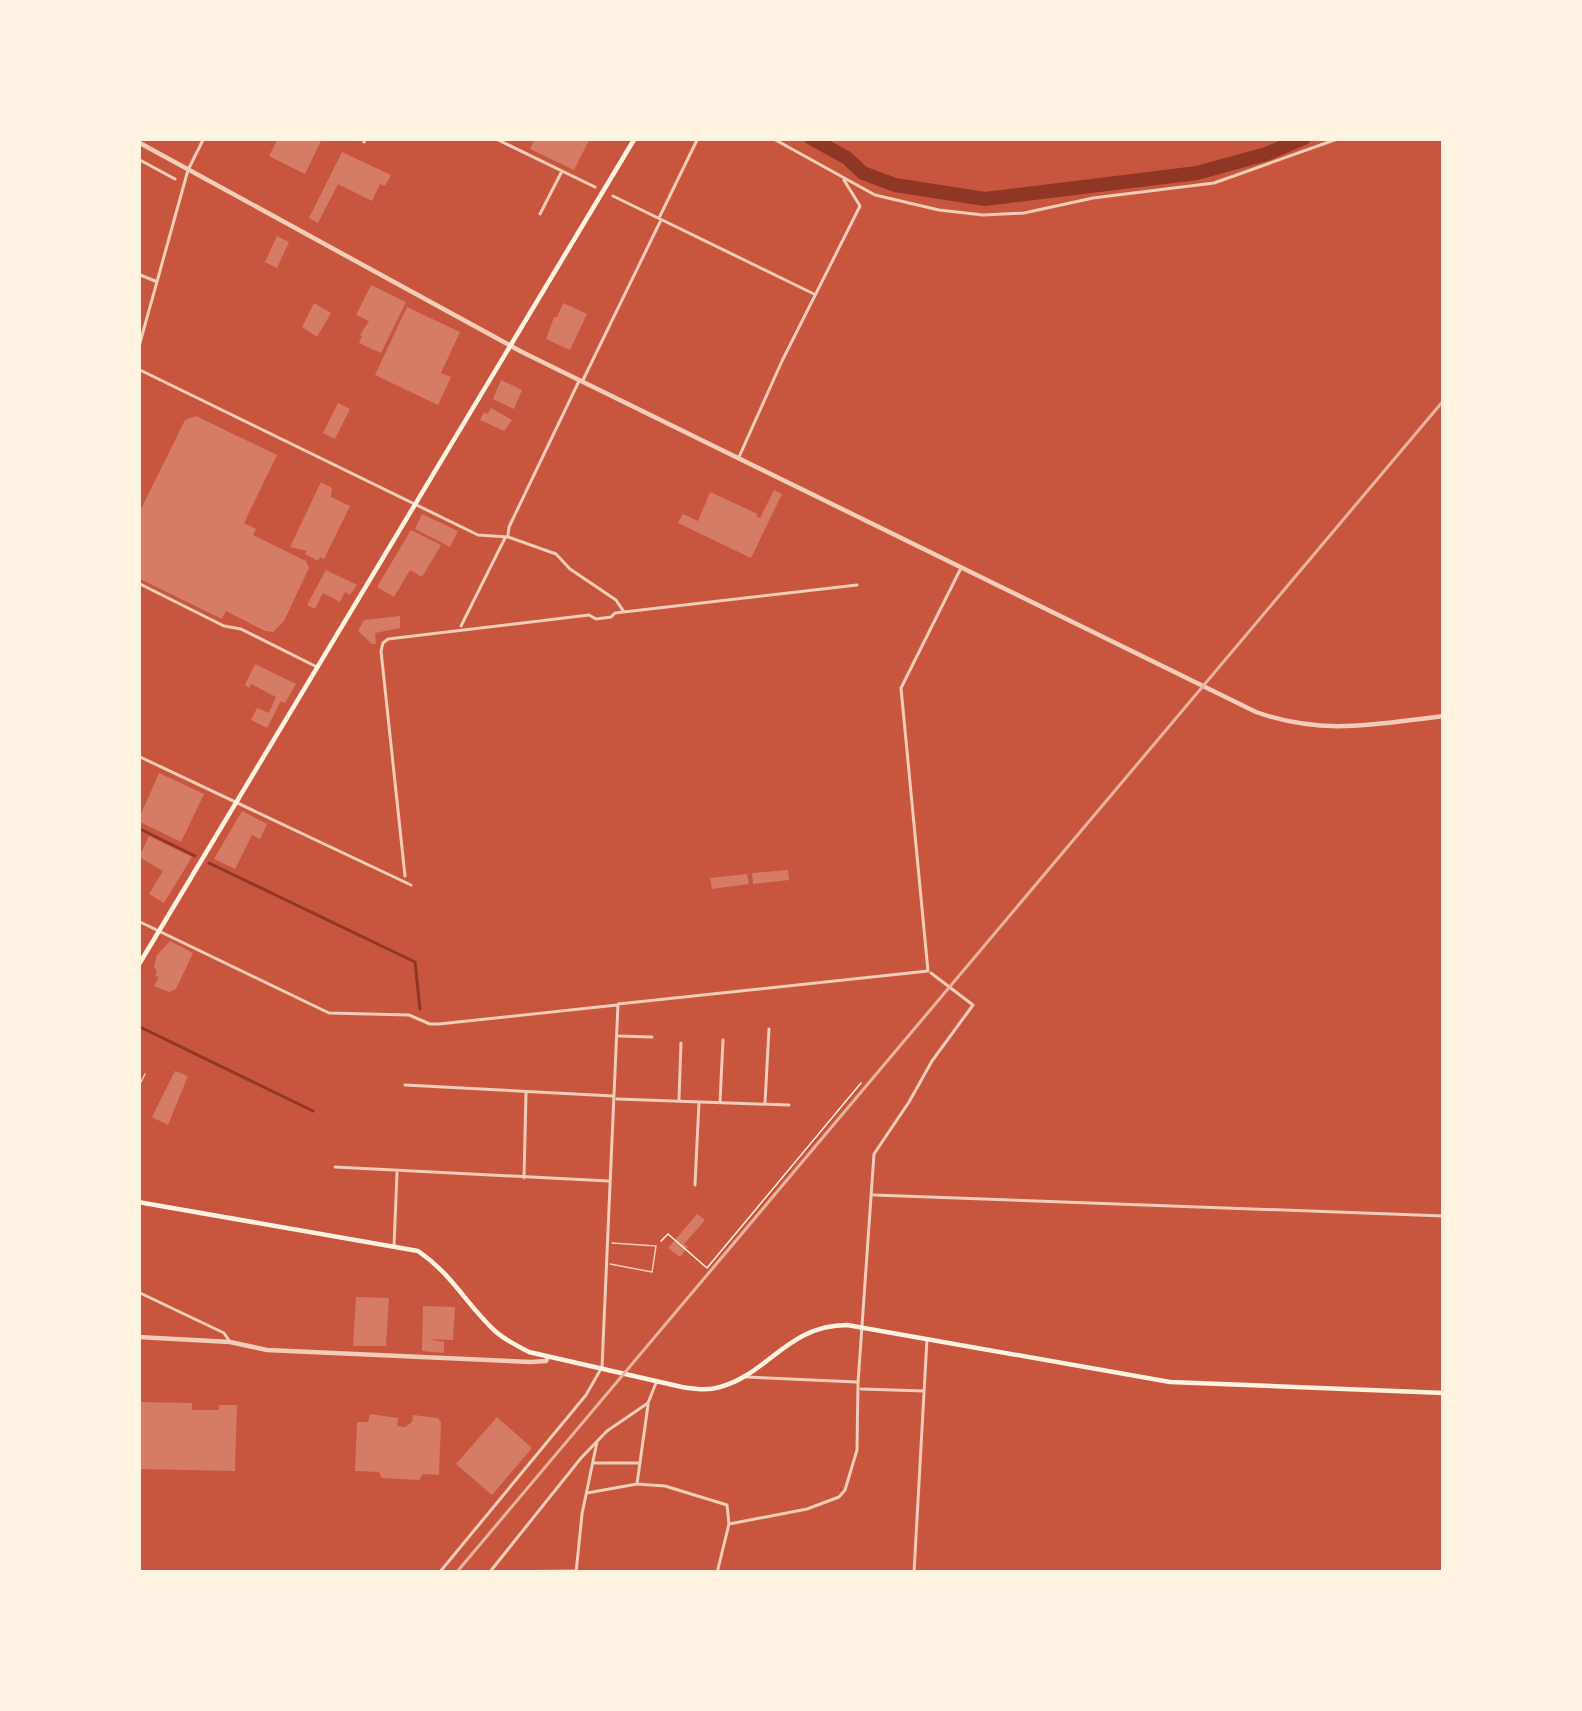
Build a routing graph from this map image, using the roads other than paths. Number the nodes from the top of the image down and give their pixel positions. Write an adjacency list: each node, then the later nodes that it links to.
1 (204, 138): 11 (street)
2 (494, 138): 12 (street)
3 (635, 138): 22 (main road)
4 (698, 138): 18 (street)
5 (772, 138): 14 (street)
6 (1340, 138): 14 (street)
7 (138, 143): 8 (street)
8 (149, 148): 10 (street); 11 (street)
9 (138, 158): 10 (street)
10 (145, 163): 13 (street)
11 (188, 170): 20 (street); 22 (street)
12 (562, 170): 15 (street); 17 (street)
13 (175, 178)
14 (844, 178): 21 (street)
15 (595, 188)
16 (613, 196): 18 (street)
17 (541, 214)
18 (660, 219): 21 (street); 25 (street)
19 (138, 274): 20 (street)
20 (156, 282): 23 (street)
21 (816, 295): 26 (street)
22 (511, 345): 25 (street); 27 (main road)
23 (138, 350)
24 (138, 369): 27 (street)
25 (581, 381): 26 (street); 28 (street)
26 (738, 460): 29 (street)
27 (415, 505): 28 (street); 34 (main road)
28 (507, 537): 32 (street); 33 (street)
29 (961, 568): 35 (street); 43 (street)
30 (138, 583): 34 (street)
31 (856, 585): 32 (street)
32 (624, 612): 33 (street)
33 (460, 628): 38 (street)
34 (316, 667): 37 (main road)
35 (1444, 716)
36 (138, 756): 37 (street)
37 (237, 805): 39 (street); 41 (main road)
38 (405, 876)
39 (412, 885)
40 (138, 921): 41 (street)
41 (159, 931): 42 (main road); 44 (street)
42 (138, 966)
43 (928, 970): 44 (street); 65 (street)
44 (618, 1004): 46 (street)
45 (769, 1029): 58 (street)
46 (617, 1036): 47 (street); 54 (street)
47 (652, 1037)
48 (723, 1040): 57 (street)
49 (681, 1042): 55 (street)
50 (145, 1074): 52 (lane)
51 (405, 1085): 53 (street)
52 (138, 1088)
53 (526, 1091): 54 (street); 62 (street)
54 (615, 1097): 55 (street); 63 (street)
55 (679, 1101): 56 (street)
56 (699, 1102): 57 (street); 64 (street)
57 (720, 1103): 58 (street)
58 (765, 1105): 59 (street)
59 (789, 1105)
60 (335, 1167): 61 (street)
61 (397, 1171): 62 (street); 69 (street)
62 (524, 1178): 63 (street)
63 (610, 1181): 68 (street)
64 (695, 1184)
65 (872, 1195): 67 (street); 72 (street)
66 (138, 1202): 69 (main road)
67 (1444, 1216)
68 (608, 1243): 70 (street); 70 (lane)
69 (394, 1246): 76 (main road)
70 (608, 1264): 77 (street)
71 (138, 1292): 75 (street)
72 (863, 1327): 74 (main road); 78 (main road); 80 (street)
73 (138, 1337): 75 (street)
74 (927, 1338): 81 (street); 82 (main road)
75 (230, 1342): 76 (street)
76 (548, 1357): 77 (main road)
77 (602, 1367): 79 (main road); 91 (street)
78 (743, 1377): 79 (main road); 80 (street)
79 (657, 1381): 83 (street)
80 (859, 1385): 81 (street); 89 (street)
81 (924, 1391): 94 (street)
82 (1444, 1393)
83 (648, 1403): 84 (street); 86 (street)
84 (597, 1441): 85 (street); 92 (street)
85 (592, 1463): 86 (street); 88 (street)
86 (640, 1463): 87 (street)
87 (637, 1484): 88 (street); 89 (street)
88 (586, 1493): 90 (street)
89 (729, 1524): 93 (street)
90 (576, 1572): 92 (street)
91 (439, 1573)
92 (489, 1573)
93 (717, 1573)
94 (914, 1573)

